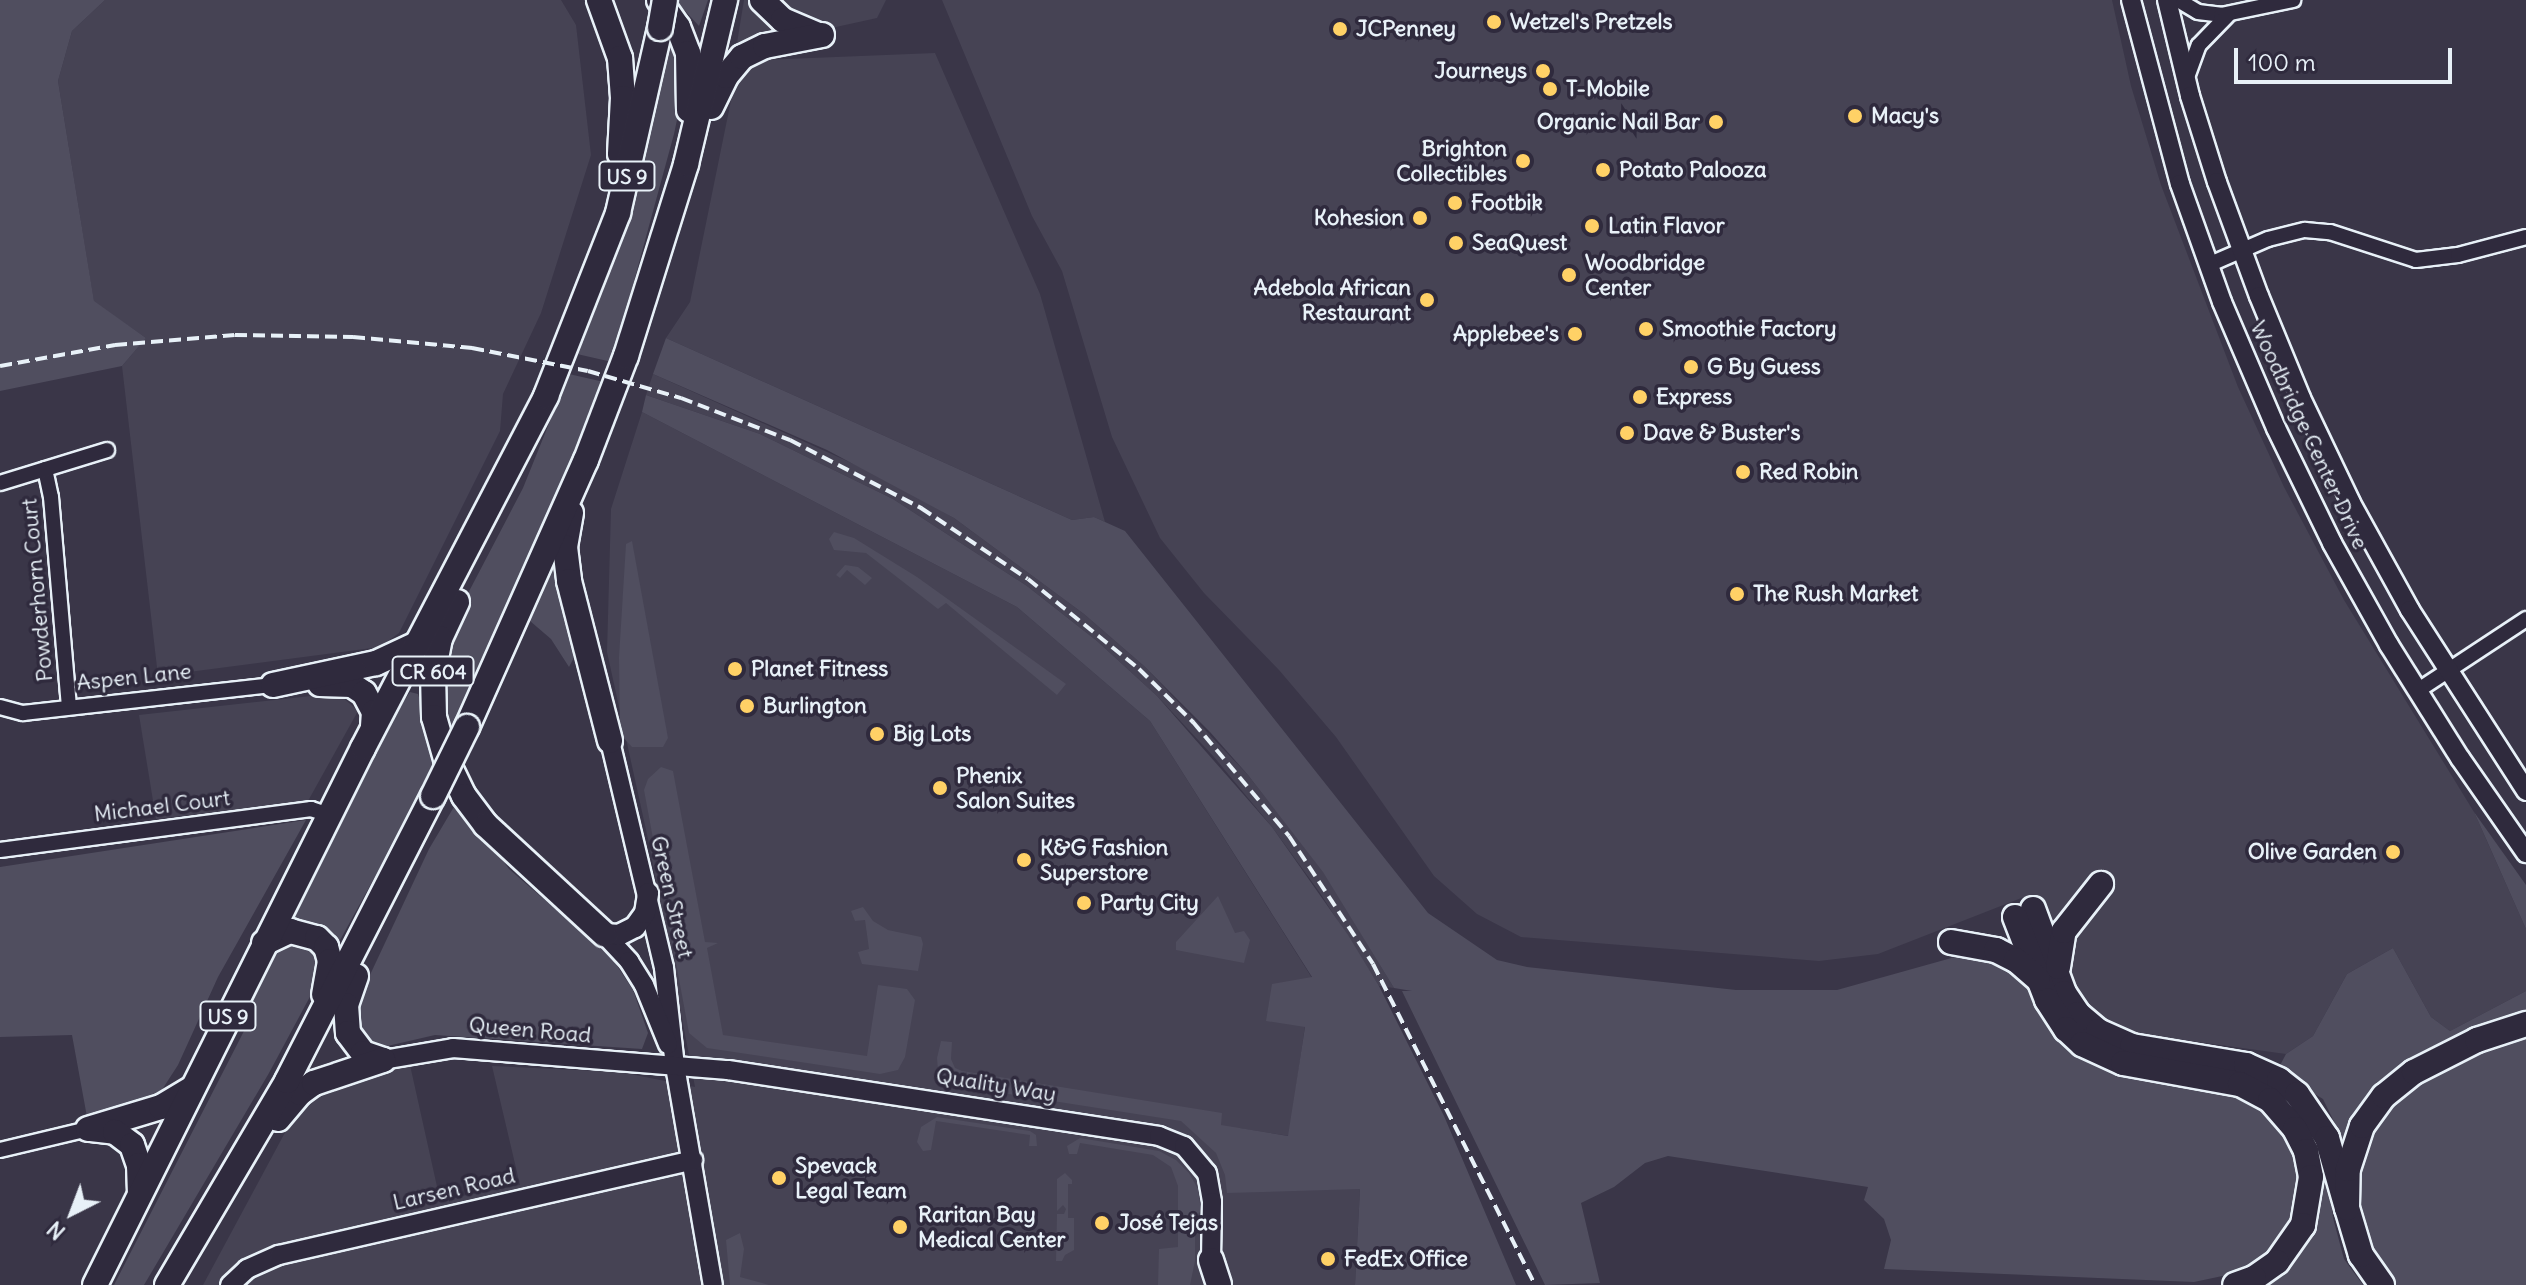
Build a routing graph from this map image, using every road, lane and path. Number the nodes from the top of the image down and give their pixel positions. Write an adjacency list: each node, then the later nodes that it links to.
1 (599, 0): 16 (highway)
2 (659, 0): 12 (highway)
3 (665, 0): 16 (highway, US 9, bridge)
4 (725, 0): 12 (highway, US 9)
5 (762, 0): 12 (highway)
6 (2131, 0): 15 (street, Woodbridge Center Drive)
7 (2167, 0): 11 (street, Woodbridge Center Drive)
8 (2178, 0): 10 (street)
9 (2293, 0): 10 (street)
10 (2228, 15): 11 (street)
11 (2186, 80): 14 (street, Woodbridge Center Drive)
12 (686, 164): 18 (highway, US 9)
13 (2526, 237): 14 (street)
14 (2241, 251): 15 (street); 24 (street, Woodbridge Center Drive)
15 (2208, 265): 26 (street, Woodbridge Center Drive)
16 (579, 319): 21 (highway, US 9)
17 (107, 450): 19 (street)
18 (586, 460): 30 (highway, CR 604); 36 (highway, US 9, bridge)
19 (45, 469): 20 (street); 28 (street, Powderhorn Court)
20 (0, 483)
21 (486, 513): 23 (highway, US 9); 39 (highway, CR 604)
22 (2526, 619): 24 (street)
23 (417, 644): 25 (highway); 29 (highway, US 9)
24 (2446, 670): 26 (street); 31 (street, Woodbridge Center Drive)
25 (273, 685): 28 (street, Aspen Lane); 29 (highway)
26 (2417, 691): 34 (street, Woodbridge Center Drive)
27 (0, 707): 28 (street, Aspen Lane)
28 (69, 707)
29 (373, 728): 32 (highway, US 9)
30 (610, 741): 37 (street, Green Street / CR 604)
31 (2526, 791)
32 (329, 815): 33 (street, Michael Court); 41 (highway, US 9)
33 (0, 850)
34 (2526, 853)
35 (2101, 884): 42 (highway)
36 (386, 893): 44 (highway, US 9); 45 (highway)
37 (648, 893): 39 (main road); 46 (street, Green Street / CR 604)
38 (2024, 913): 42 (highway)
39 (604, 934): 46 (street, Green Street / CR 604)
40 (1951, 942): 42 (highway)
41 (264, 943): 44 (highway); 47 (highway, US 9)
42 (2049, 979): 53 (highway); 61 (highway)
43 (2526, 1024): 53 (highway)
44 (312, 1035): 51 (highway, US 9)
45 (383, 1060): 46 (street, Queen Road); 51 (highway)
46 (675, 1066): 50 (street, Green Street / CR 604); 54 (street, Quality Way)
47 (191, 1089): 48 (highway); 52 (highway, US 9)
48 (88, 1129): 49 (street); 52 (highway)
49 (0, 1150)
50 (693, 1160): 56 (street, Larsen Road); 58 (street, Green Street / CR 604)
51 (239, 1167): 57 (highway, US 9)
52 (140, 1199): 55 (highway, US 9)
53 (2347, 1208): 62 (highway)
54 (1211, 1260): 59 (highway); 60 (highway)
55 (95, 1283)
56 (231, 1283)
57 (167, 1285)
58 (713, 1285)
59 (1204, 1285)
60 (1219, 1285)
61 (2235, 1285)
62 (2382, 1285)

